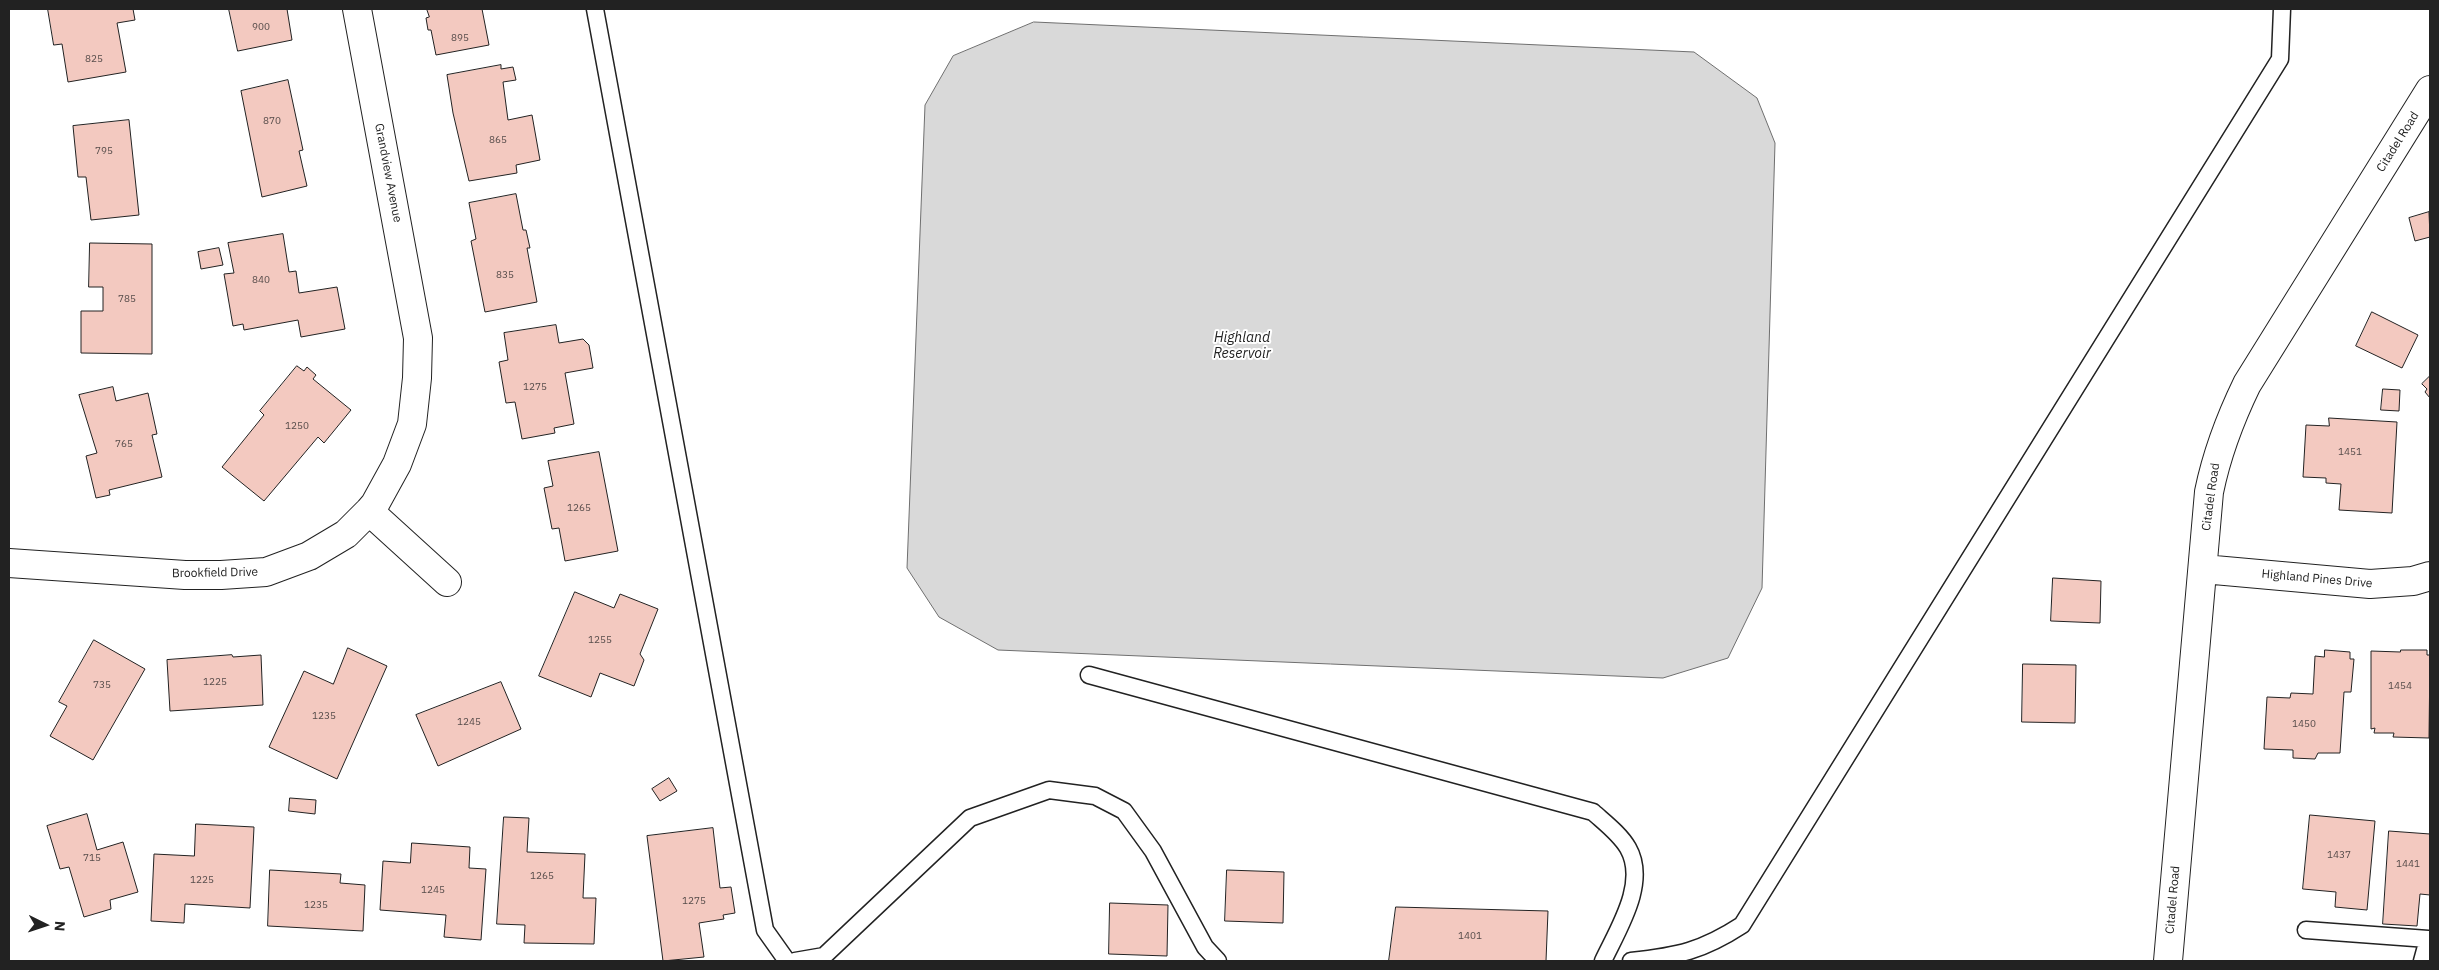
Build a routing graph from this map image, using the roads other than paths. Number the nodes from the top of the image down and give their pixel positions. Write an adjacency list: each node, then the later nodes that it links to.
1 (357, 9): 5 (street, Grandview Avenue)
2 (595, 9): 13 (lane)
3 (2282, 9): 17 (lane)
4 (2430, 90): 8 (street, Citadel Road)
5 (418, 338): 6 (street, Brookfield Drive)
6 (369, 511): 7 (street, Brookfield Drive); 10 (street)
7 (9, 564)
8 (2203, 569): 9 (street, Highland Pines Drive); 18 (street, Citadel Road)
9 (2430, 576)
10 (447, 582)
11 (1089, 675): 16 (lane)
12 (2306, 930): 19 (lane)
13 (787, 961)
14 (795, 961): 15 (lane)
15 (1218, 961)
16 (1603, 961)
17 (1631, 961)
18 (2168, 961)
19 (2422, 961)

